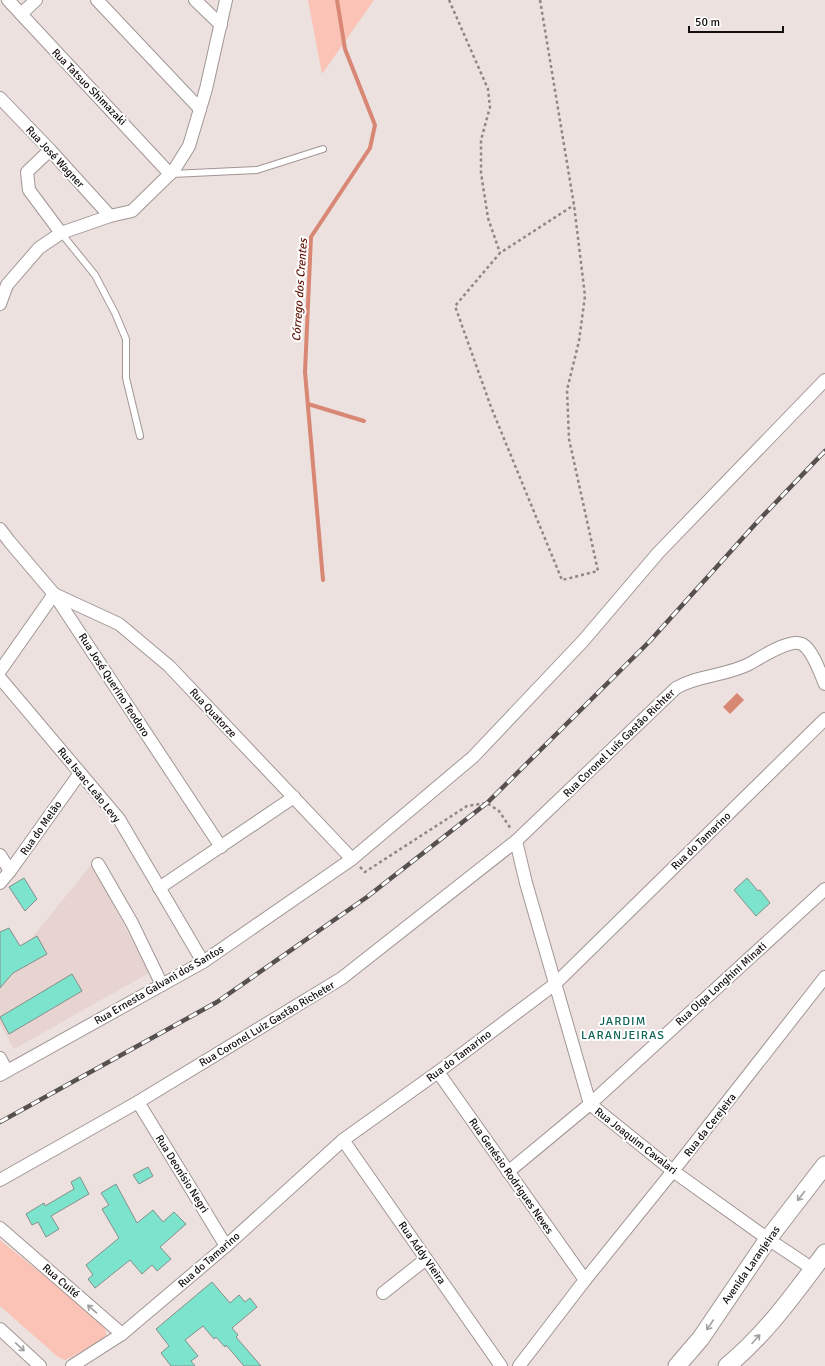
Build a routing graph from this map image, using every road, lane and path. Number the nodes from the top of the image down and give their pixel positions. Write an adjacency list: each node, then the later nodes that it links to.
1 (8, 0): 8 (street, Rua Tatsuo Shimazaki)
2 (36, 0): 8 (street)
3 (97, 0): 11 (street)
4 (195, 0): 9 (street)
5 (226, 0): 9 (street)
6 (449, 0): 18 (path)
7 (540, 0): 15 (path)
8 (21, 14): 14 (street, Rua Tatsuo Shimazaki)
9 (221, 25): 11 (street)
10 (2, 106): 13 (street, Rua José Wagner)
11 (200, 108): 14 (street)
12 (323, 149): 14 (lane)
13 (50, 150): 16 (street, Rua José Wagner); 17 (street)
14 (170, 174): 16 (street)
15 (574, 205): 18 (path); 18 (path)
16 (110, 216): 17 (street)
17 (61, 233): 20 (street); 23 (lane)
18 (500, 253)
19 (0, 275): 20 (street)
20 (7, 285): 21 (street)
21 (0, 304)
22 (825, 380): 35 (street, Rua Ernesta Galvani dos Santos)
23 (140, 436)
24 (0, 529): 25 (street, Rua José Querino Teodoro)
25 (54, 594): 26 (street); 31 (street, Rua Quatorze); 33 (street, Rua José Querino Teodoro)
26 (0, 671)
27 (0, 678): 30 (street, Rua Isaac Leão Levy)
28 (825, 684): 32 (street, Rua Coronel Luís Gastão Richter)
29 (825, 719): 43 (street, Rua do Tamarino)
30 (80, 773): 37 (street, Rua do Melão); 39 (street, Rua Isaac Leão Levy)
31 (294, 796): 33 (street); 35 (street, Rua Quatorze)
32 (516, 841): 35 (path); 43 (street, Rua Joaquim Cavalari); 48 (street, Rua Coronel Luiz Gastão Richeter)
33 (221, 847): 39 (street)
34 (0, 855): 37 (street)
35 (352, 859): 41 (street, Rua Ernesta Galvani dos Santos)
36 (98, 864): 44 (street)
37 (10, 871): 38 (street, Rua do Melão)
38 (0, 883)
39 (159, 888): 41 (street, Rua Isaac Leão Levy)
40 (825, 889): 49 (street, Rua Olga Longhini Minati)
41 (203, 962): 44 (street, Rua Ernesta Galvani dos Santos)
42 (825, 977): 52 (street, Rua da Cerejeira)
43 (555, 984): 46 (street, Rua do Tamarino); 49 (street, Rua Joaquim Cavalari)
44 (162, 985): 47 (street, Rua Ernesta Galvani dos Santos)
45 (0, 1058): 47 (street)
46 (438, 1072): 50 (street, Rua do Tamarino); 53 (street, Rua Genésio Rodrigues Neves)
47 (4, 1073)
48 (138, 1102): 54 (street, Rua Coronel Luiz Gastão Richeter); 57 (street, Rua Deonísio Negri)
49 (590, 1104): 52 (street, Rua Joaquim Cavalari); 53 (street, Rua Olga Longhini Minati)
50 (343, 1140): 57 (street, Rua do Tamarino); 59 (street, Rua Addy Vieira)
51 (825, 1165): 56 (street, Avenida Laranjeiras, one-way to 56)
52 (674, 1171): 56 (street, Rua Joaquim Cavalari); 61 (street, Rua da Cerejeira)
53 (508, 1172): 61 (street, Rua Genésio Rodrigues Neves)
54 (0, 1180)
55 (0, 1228): 64 (street, Rua Cuité, one-way to 55)
56 (768, 1239): 60 (street, Rua Joaquim Cavalari); 69 (street, Avenida Laranjeiras, one-way to 69)
57 (226, 1246): 64 (street, Rua do Tamarino)
58 (825, 1253): 60 (street)
59 (426, 1259): 62 (street); 67 (street, Rua Addy Vieira)
60 (814, 1269): 70 (street, one-way to 60)
61 (585, 1280): 68 (street, Rua da Cerejeira)
62 (383, 1293)
63 (0, 1329): 65 (street, one-way to 65)
64 (122, 1334): 66 (street, Rua do Tamarino)
65 (40, 1366)
66 (72, 1366)
67 (501, 1366)
68 (519, 1366)
69 (677, 1366)
70 (728, 1366)

